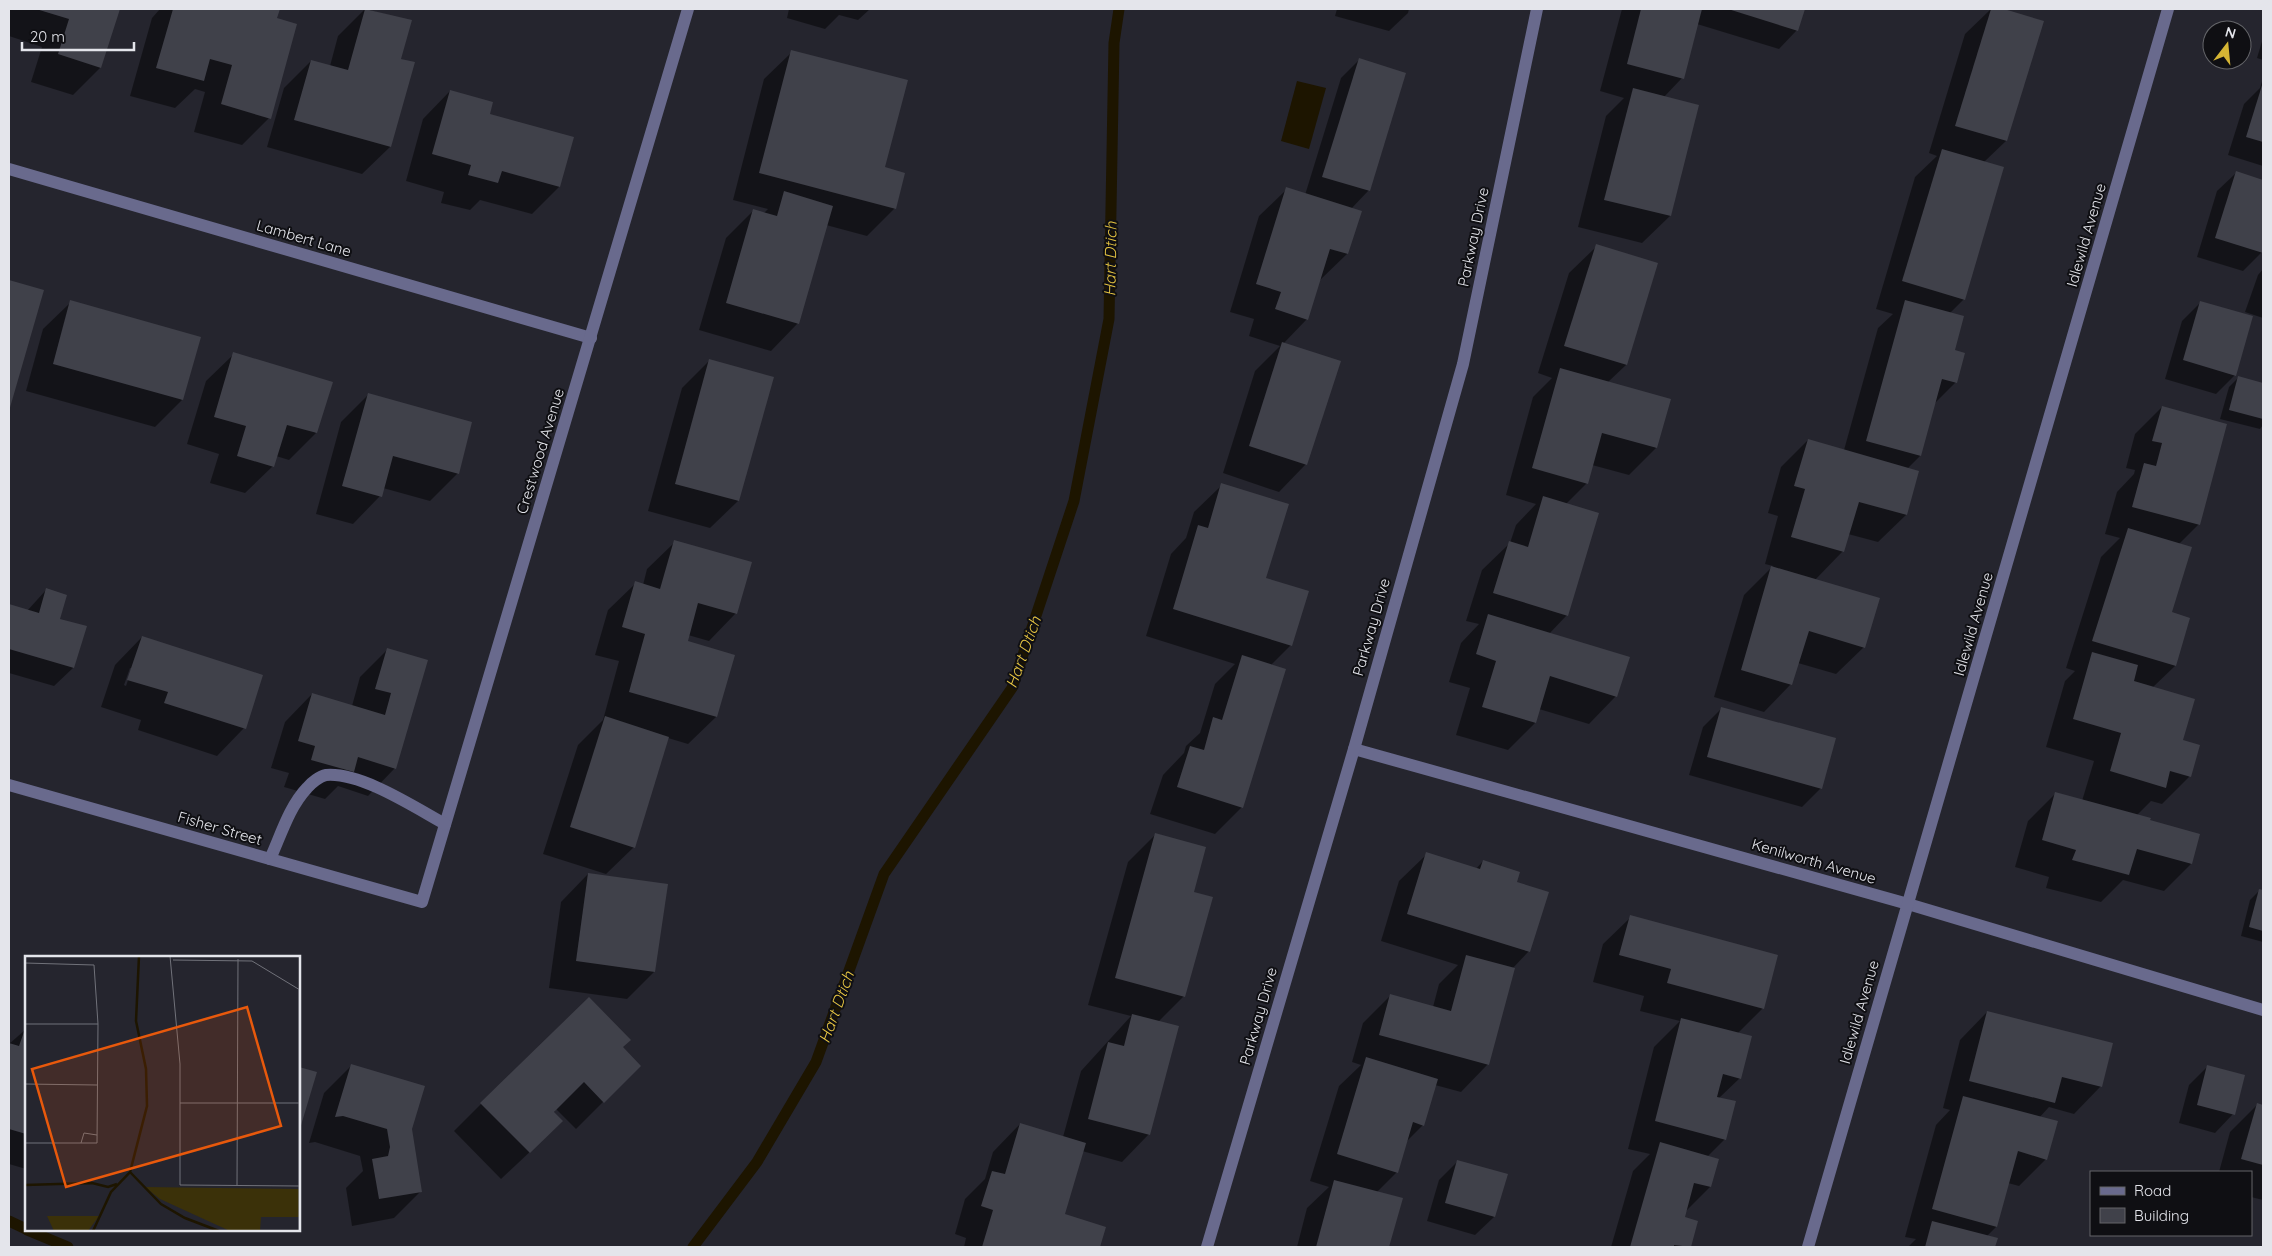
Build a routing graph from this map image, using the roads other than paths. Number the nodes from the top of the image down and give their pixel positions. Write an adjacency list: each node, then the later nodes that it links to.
1 (688, 9): 5 (street, Crestwood Avenue)
2 (1537, 9): 6 (street, Parkway Drive)
3 (2168, 9): 11 (street, Idlewild Avenue)
4 (9, 169): 5 (street, Lambert Lane)
5 (591, 338): 8 (street, Crestwood Avenue)
6 (1354, 749): 11 (street, Kenilworth Avenue); 13 (street, Parkway Drive)
7 (9, 785): 9 (street, Fisher Street)
8 (445, 824): 9 (street); 10 (street, Crestwood Avenue)
9 (270, 859): 10 (street, Fisher Street)
10 (422, 902)
11 (1908, 904): 12 (street, Kenilworth Avenue); 14 (street, Idlewild Avenue)
12 (2263, 1010)
13 (1207, 1247)
14 (1808, 1247)

